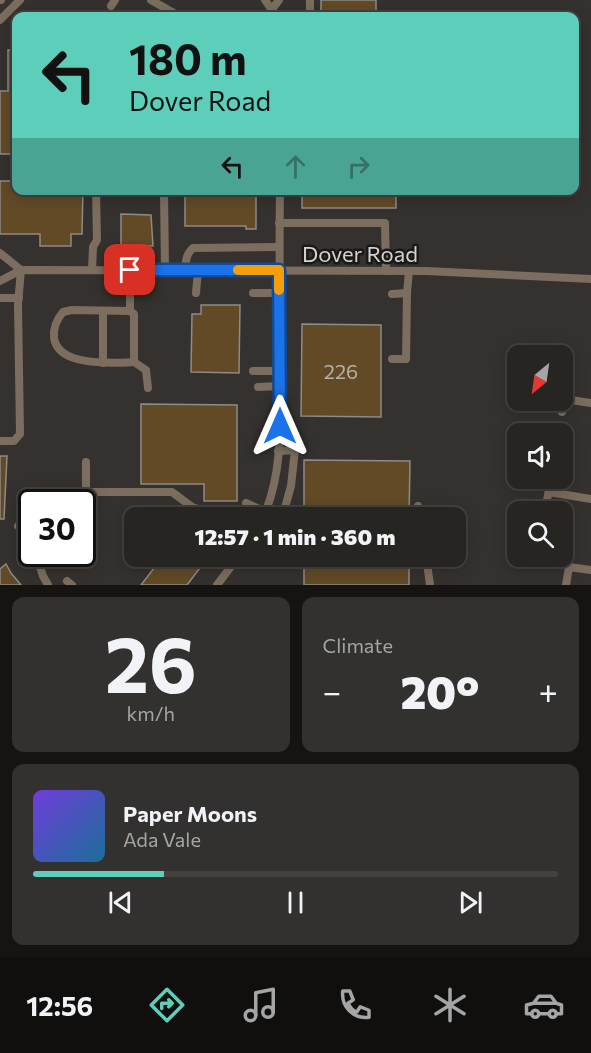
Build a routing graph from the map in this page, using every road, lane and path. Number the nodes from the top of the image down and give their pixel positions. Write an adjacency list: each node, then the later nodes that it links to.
1 (20, 0): 6 (street)
2 (151, 0): 4 (street)
3 (279, 0): 5 (street)
4 (165, 12)
5 (270, 12)
6 (0, 20)
7 (96, 195): 16 (street)
8 (164, 195): 18 (street)
9 (280, 195): 10 (street)
10 (279, 223): 11 (street); 13 (street)
11 (308, 223): 12 (street); 22 (street)
12 (308, 234)
13 (279, 247): 19 (street); 21 (street)
14 (0, 253): 15 (street)
15 (21, 270): 16 (street, Dover Road); 25 (street); 32 (street)
16 (92, 270): 17 (street, Dover Road)
17 (130, 270): 18 (street, Dover Road); 34 (street)
18 (165, 270): 19 (street, Dover Road)
19 (185, 270): 20 (street, Dover Road)
20 (198, 270): 21 (street, Dover Road); 26 (street)
21 (279, 270): 22 (street, Dover Road); 28 (street)
22 (386, 271): 23 (street, Dover Road)
23 (409, 271): 24 (street, Dover Road); 29 (street)
24 (591, 279)
25 (0, 281)
26 (196, 293)
27 (253, 293): 28 (street)
28 (279, 293): 39 (street)
29 (407, 293): 30 (street); 35 (street)
30 (392, 294)
31 (0, 298): 32 (street)
32 (19, 298): 45 (street)
33 (103, 310): 34 (street); 37 (street); 37 (street)
34 (130, 311): 36 (street)
35 (392, 359)
36 (134, 362): 37 (street); 42 (street)
37 (103, 363)
38 (253, 371): 39 (street)
39 (280, 371): 40 (street)
40 (280, 386): 41 (street); 46 (street)
41 (258, 387)
42 (148, 388)
43 (573, 400): 44 (street)
44 (591, 403)
45 (0, 441)
46 (278, 451): 55 (street); 56 (street)
47 (86, 462): 53 (street)
48 (549, 489): 49 (street)
49 (549, 492): 50 (street); 51 (street)
50 (591, 499)
51 (547, 501)
52 (246, 504): 54 (street)
53 (192, 507)
54 (253, 507)
55 (266, 507)
56 (285, 507)
57 (40, 567): 61 (street)
58 (231, 567): 62 (street)
59 (428, 567): 63 (street)
60 (591, 570): 64 (street)
61 (48, 585)
62 (217, 585)
63 (430, 585)
64 (566, 585)

